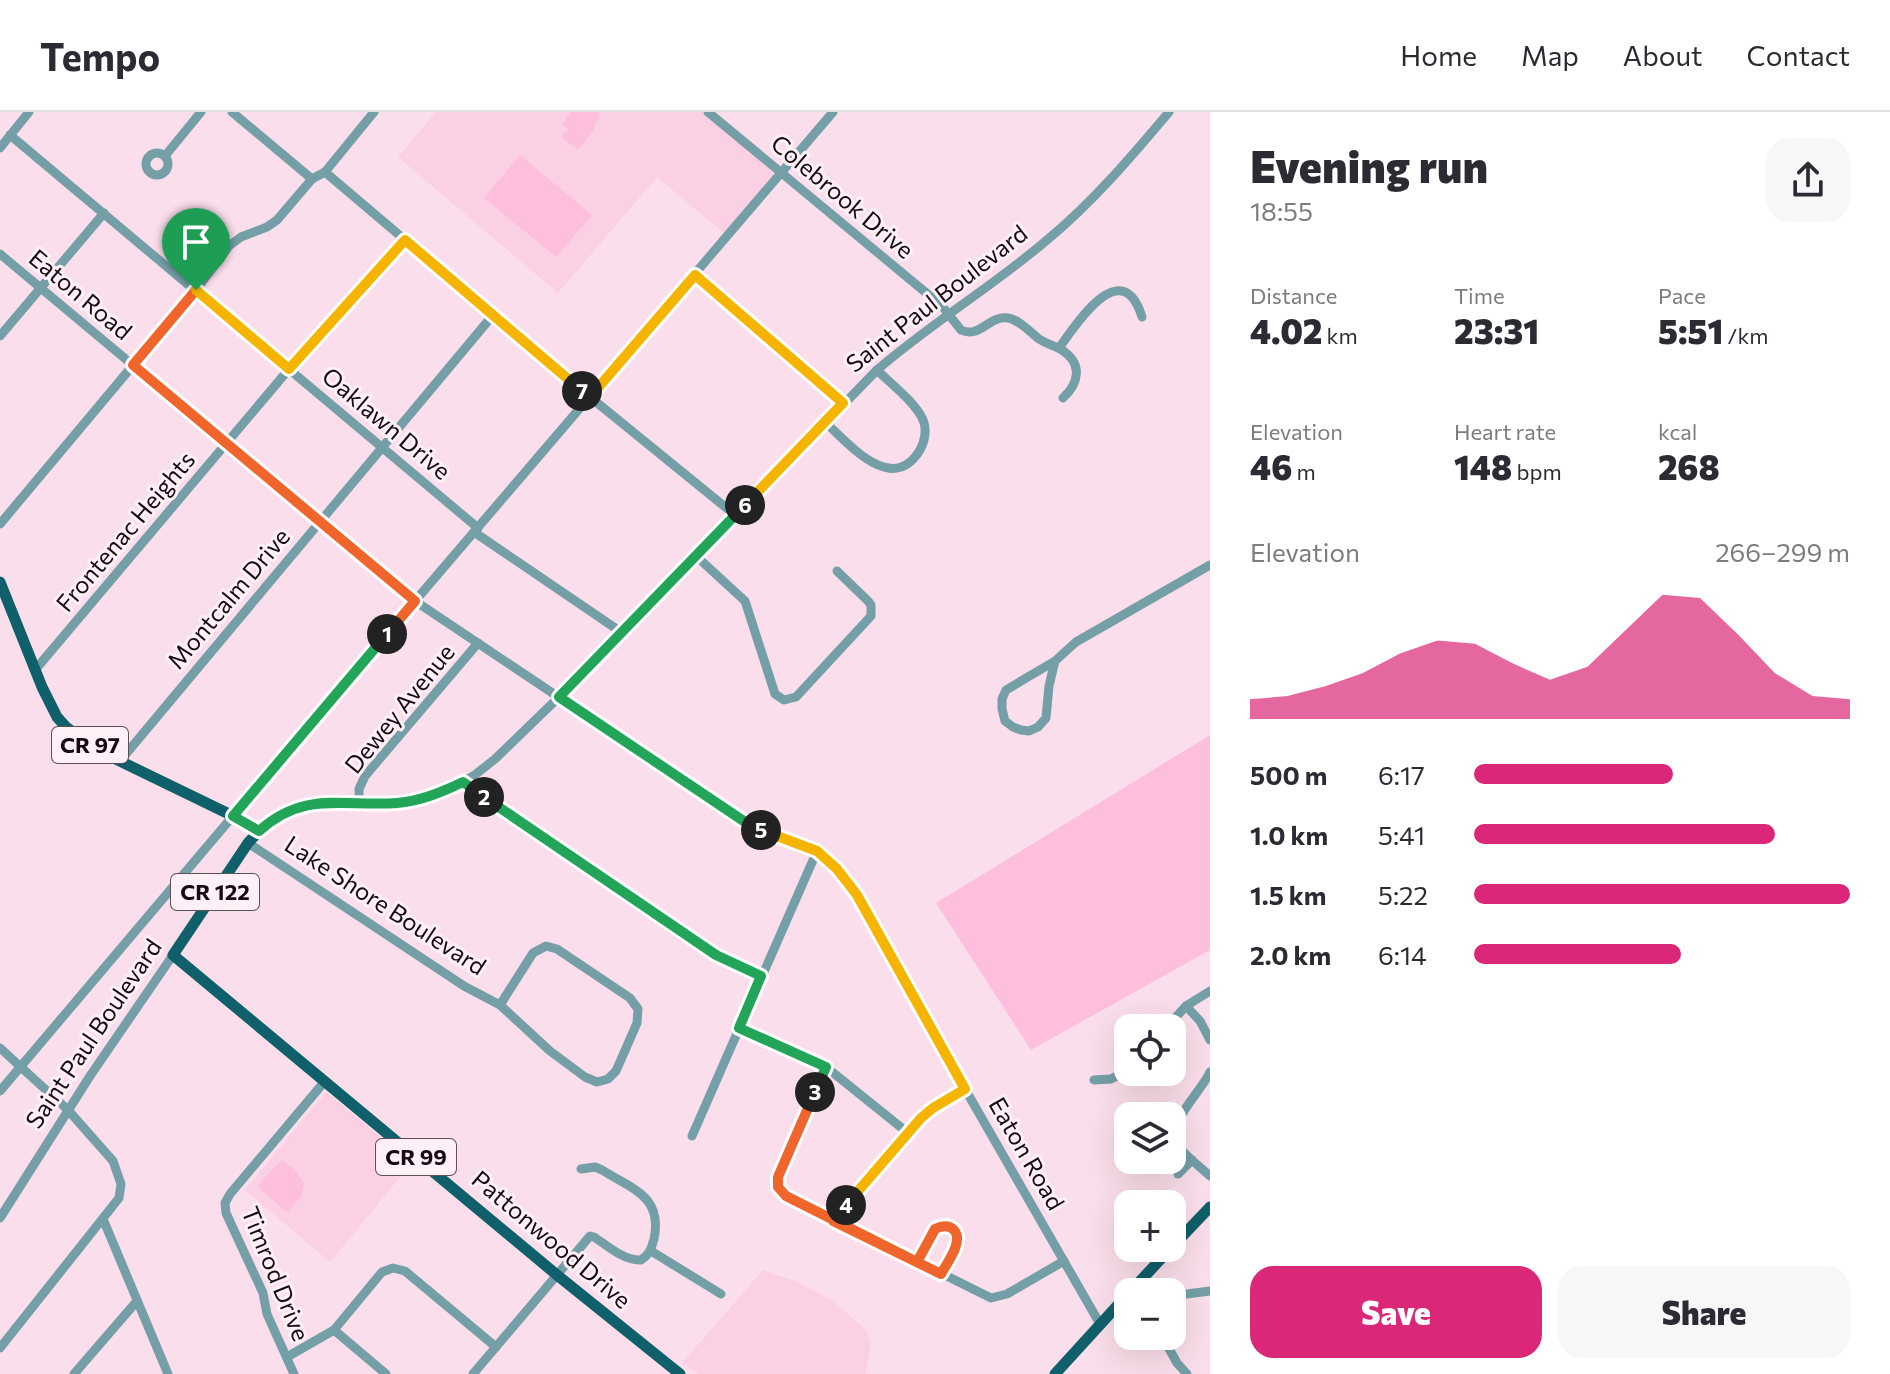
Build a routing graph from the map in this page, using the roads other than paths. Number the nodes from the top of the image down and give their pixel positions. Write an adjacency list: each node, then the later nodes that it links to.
1 (29, 112): 8 (street)
2 (201, 112): 10 (street)
3 (232, 112): 13 (street)
4 (374, 112): 11 (street)
5 (708, 112): 12 (street, Colebrook Drive)
6 (833, 112): 12 (street)
7 (1169, 112): 20 (street, Saint Paul Boulevard / CR 122)
8 (10, 135): 9 (street); 14 (street, Oaklawn Drive)
9 (0, 148)
10 (165, 156)
11 (325, 172): 13 (street); 15 (street)
12 (782, 173): 17 (street); 20 (street, Colebrook Drive)
13 (312, 179): 19 (street)
14 (104, 213): 18 (street); 19 (street, Oaklawn Drive)
15 (405, 240): 21 (street); 26 (street, Frontenac Heights)
16 (0, 254): 18 (street, Eaton Road)
17 (695, 275): 28 (street); 30 (street)
18 (41, 288): 23 (street); 25 (street, Eaton Road)
19 (196, 290): 25 (street); 26 (street, Oaklawn Drive)
20 (949, 314): 24 (street, Colebrook Drive); 27 (street, Saint Paul Boulevard / CR 122)
21 (493, 315): 28 (street); 33 (street, Montcalm Drive)
22 (1142, 317): 24 (street)
23 (0, 336)
24 (1059, 348): 29 (street)
25 (133, 365): 32 (street, Eaton Road); 36 (street)
26 (289, 369): 32 (street, Frontenac Heights); 33 (street, Oaklawn Drive)
27 (877, 370): 30 (street, Saint Paul Boulevard / CR 122); 31 (street)
28 (590, 397): 34 (street); 37 (street)
29 (1063, 398)
30 (843, 403): 31 (street, Saint Paul Boulevard / CR 122)
31 (825, 422): 34 (street, Saint Paul Boulevard / CR 122)
32 (226, 443): 35 (street, Eaton Road); 46 (street, Frontenac Heights)
33 (382, 448): 35 (street, Montcalm Drive); 37 (street, Oaklawn Drive)
34 (735, 515): 38 (street, Saint Paul Boulevard / CR 122)
35 (319, 521): 42 (street, Eaton Road); 48 (street, Montcalm Drive)
36 (0, 524)
37 (476, 530): 42 (street); 43 (street, Oaklawn Drive)
38 (696, 556): 40 (street); 43 (street, Saint Paul Boulevard / CR 122)
39 (1210, 565): 45 (street)
40 (837, 571)
41 (0, 582): 46 (main road, Lake Shore Boulevard / CR 97)
42 (415, 601): 44 (street, Eaton Road); 51 (street)
43 (621, 632): 47 (street, Saint Paul Boulevard / CR 122)
44 (478, 643): 47 (street, Eaton Road); 50 (street, Dewey Avenue)
45 (1055, 661): 45 (street)
46 (35, 670): 48 (main road, Lake Shore Boulevard / CR 97)
47 (559, 697): 49 (street, Saint Paul Boulevard / CR 122); 54 (street, Eaton Road)
48 (120, 761): 51 (main road, Lake Shore Boulevard / CR 97)
49 (463, 782): 50 (street, Saint Paul Boulevard / CR 122); 56 (street)
50 (359, 803): 52 (street, Saint Paul Boulevard / CR 122)
51 (233, 816): 52 (main road, Lake Shore Boulevard / CR 97); 64 (street)
52 (259, 831): 53 (main road, Saint Paul Boulevard / CR 122)
53 (248, 843): 55 (main road, Saint Paul Boulevard / CR 122); 58 (street, Lake Shore Boulevard)
54 (817, 851): 56 (street); 70 (street, Eaton Road)
55 (173, 955): 69 (main road, Pattonwood Drive / CR 99); 72 (street, Saint Paul Boulevard / CR 122)
56 (761, 976): 61 (street)
57 (1210, 991): 59 (street)
58 (500, 1005): 58 (street, Lake Shore Boulevard)
59 (1186, 1006): 60 (street); 62 (street)
60 (1179, 1014)
61 (739, 1028): 65 (street); 74 (street)
62 (1210, 1040)
63 (0, 1048): 64 (street)
64 (21, 1066): 71 (street); 72 (street)
65 (826, 1067): 73 (street); 82 (street)
66 (1210, 1072): 75 (street)
67 (1114, 1077): 68 (street)
68 (1094, 1080)
69 (325, 1081): 89 (main road, Pattonwood Drive / CR 99); 101 (street, Timrod Drive)
70 (965, 1089): 73 (street); 85 (street, Eaton Road)
71 (0, 1091)
72 (68, 1110): 80 (street, Saint Paul Boulevard / CR 122); 81 (street)
73 (908, 1133): 82 (street)
74 (692, 1136)
75 (1192, 1160): 76 (street); 78 (street)
76 (1186, 1166)
77 (581, 1169): 84 (street)
78 (1210, 1176)
79 (1210, 1207): 83 (main road)
80 (0, 1218)
81 (103, 1219): 94 (street); 99 (street)
82 (833, 1221): 86 (street)
83 (1186, 1233)
84 (651, 1251): 89 (street); 92 (street)
85 (1064, 1261): 88 (street); 96 (street, Eaton Road)
86 (917, 1262): 88 (street); 88 (street)
87 (1159, 1262): 90 (main road)
88 (941, 1274)
89 (557, 1275): 98 (street); 107 (main road, Pattonwood Drive / CR 99)
90 (1145, 1278)
91 (1210, 1291): 93 (street)
92 (721, 1294)
93 (1186, 1294)
94 (137, 1301): 102 (street); 103 (street)
95 (1114, 1310): 96 (main road)
96 (1100, 1324): 108 (main road)
97 (334, 1330): 98 (street); 101 (street); 105 (street)
98 (496, 1347): 106 (street)
99 (0, 1348)
100 (1170, 1350): 109 (street)
101 (287, 1357): 104 (street, Timrod Drive)
102 (74, 1374)
103 (168, 1374)
104 (294, 1374)
105 (386, 1374)
106 (473, 1374)
107 (680, 1374)
108 (1055, 1374)
109 (1187, 1374)

